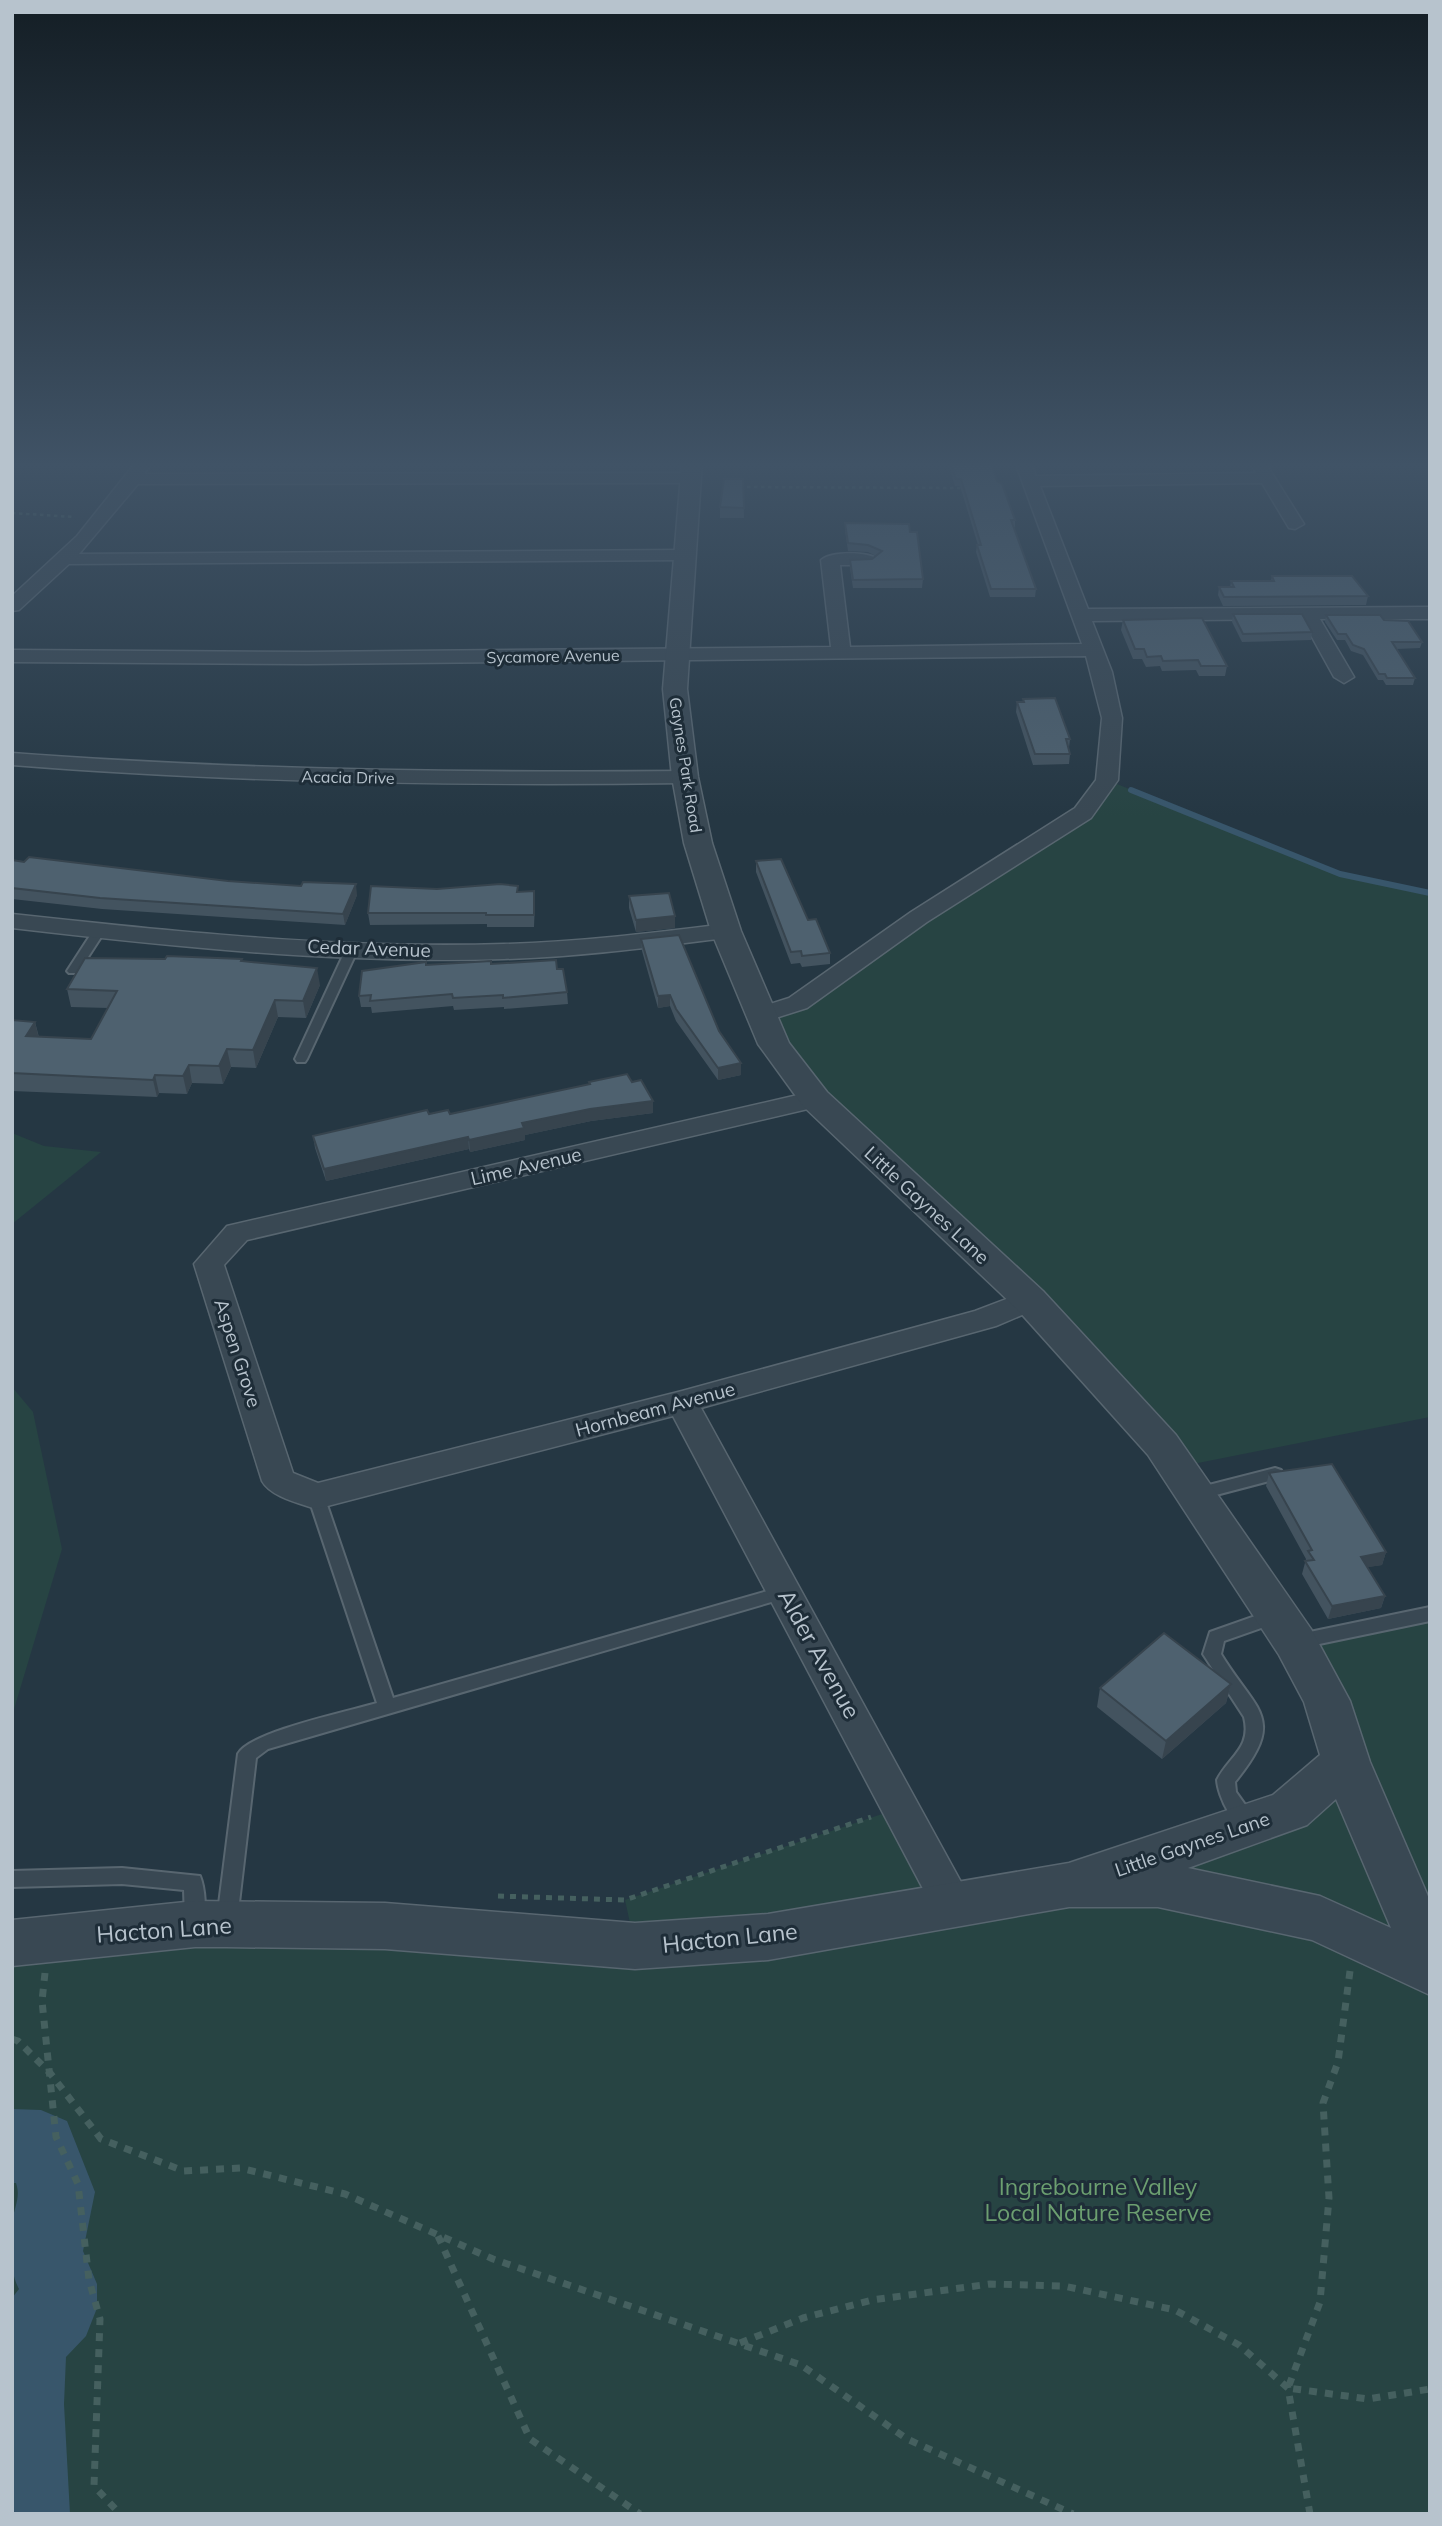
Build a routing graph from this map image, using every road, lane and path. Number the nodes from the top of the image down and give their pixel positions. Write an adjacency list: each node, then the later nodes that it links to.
1 (42, 580): 5 (street)
2 (682, 580): 11 (street, Gaynes Park Road)
3 (832, 580): 10 (street)
4 (1069, 580): 8 (street)
5 (12, 606)
6 (1430, 613): 7 (street)
7 (1308, 614): 8 (street); 13 (street)
8 (1083, 615): 9 (street)
9 (1095, 650): 10 (street, Sycamore Avenue); 21 (street)
10 (841, 653): 11 (street, Sycamore Avenue)
11 (677, 654): 12 (street, Sycamore Avenue); 15 (street, Gaynes Park Road)
12 (12, 656)
13 (1344, 677)
14 (12, 759): 15 (street, Acacia Drive)
15 (685, 777): 18 (street, Gaynes Park Road)
16 (12, 921): 17 (street, Cedar Avenue)
17 (99, 931): 19 (street, Cedar Avenue); 20 (lane)
18 (726, 931): 19 (street, Cedar Avenue); 21 (street, Gaynes Park Road)
19 (352, 948): 22 (lane)
20 (73, 971)
21 (760, 1015): 23 (street, Little Gaynes Lane)
22 (301, 1059)
23 (815, 1100): 24 (street, Lime Avenue); 25 (street, Little Gaynes Lane)
24 (237, 1233): 29 (street, Aspen Grove)
25 (1030, 1300): 26 (street, Hornbeam Avenue); 28 (street, Little Gaynes Lane)
26 (682, 1402): 29 (street, Hornbeam Avenue); 30 (street, Alder Avenue)
27 (1275, 1474): 28 (lane)
28 (1197, 1494): 32 (street, Little Gaynes Lane)
29 (316, 1496): 33 (lane)
30 (785, 1591): 33 (lane); 35 (street, Alder Avenue)
31 (1430, 1614): 32 (lane)
32 (1286, 1629): 34 (street, Little Gaynes Lane); 36 (lane)
33 (387, 1707): 41 (lane)
34 (1346, 1762): 36 (street, Little Gaynes Lane); 44 (street)
35 (902, 1808): 39 (path); 40 (street, Alder Avenue)
36 (1252, 1826): 38 (street, Little Gaynes Lane)
37 (12, 1879): 41 (lane)
38 (1069, 1885): 40 (street, Hacton Lane); 42 (street, Hacton Lane)
39 (488, 1895)
40 (953, 1906): 41 (street, Hacton Lane)
41 (211, 1924): 43 (street, Hacton Lane)
42 (1355, 1936): 45 (street, Hacton Lane); 50 (path)
43 (31, 1941): 47 (path)
44 (1430, 1956)
45 (1430, 1970)
46 (12, 2039): 47 (path)
47 (50, 2073): 48 (path); 52 (path)
48 (438, 2235): 49 (path); 53 (path)
49 (739, 2343): 50 (path); 54 (path)
50 (1288, 2388): 51 (path); 55 (path)
51 (1430, 2389)
52 (120, 2514)
53 (640, 2514)
54 (1073, 2514)
55 (1310, 2514)

